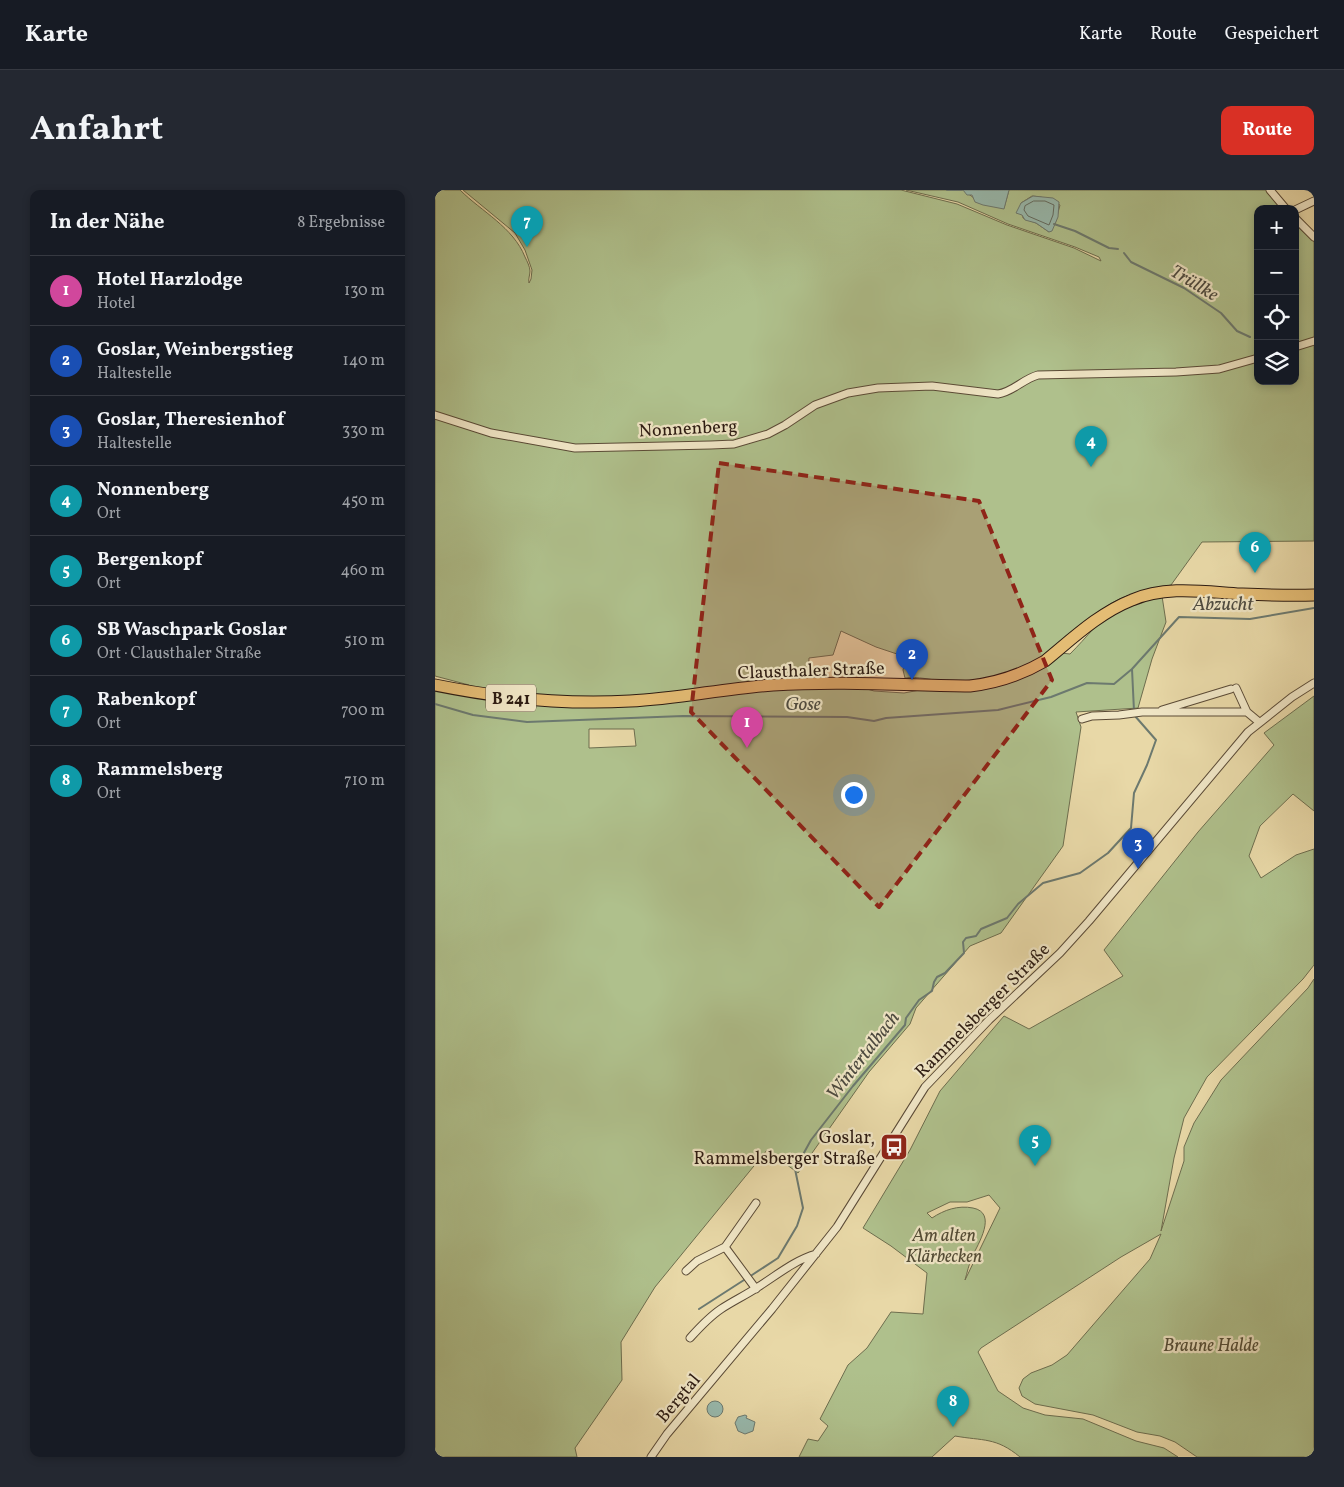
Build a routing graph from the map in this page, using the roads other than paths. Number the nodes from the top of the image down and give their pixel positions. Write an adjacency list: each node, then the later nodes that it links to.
1 (1270, 190): 3 (street)
2 (1314, 200): 4 (street)
3 (1283, 205)
4 (1299, 208)
5 (1299, 222): 6 (street)
6 (1314, 236)
7 (1314, 341): 8 (street)
8 (1299, 346)
9 (1254, 359): 10 (street, Nonnenberg)
10 (435, 415)
11 (1314, 595): 13 (main road, Clausthaler Straße / B 241)
12 (1314, 683): 17 (street, Rammelsberger Straße)
13 (435, 684)
14 (1154, 712): 15 (street); 15 (street); 16 (street)
15 (1247, 712): 17 (street)
16 (1082, 719)
17 (1259, 722): 20 (street, Rammelsberger Straße)
18 (757, 1203): 19 (street)
19 (725, 1247): 21 (street); 22 (street)
20 (816, 1254): 22 (street); 24 (street, Rammelsberger Straße)
21 (686, 1271)
22 (756, 1289): 23 (street)
23 (690, 1338)
24 (729, 1359): 25 (street, Bergtal)
25 (651, 1457)

